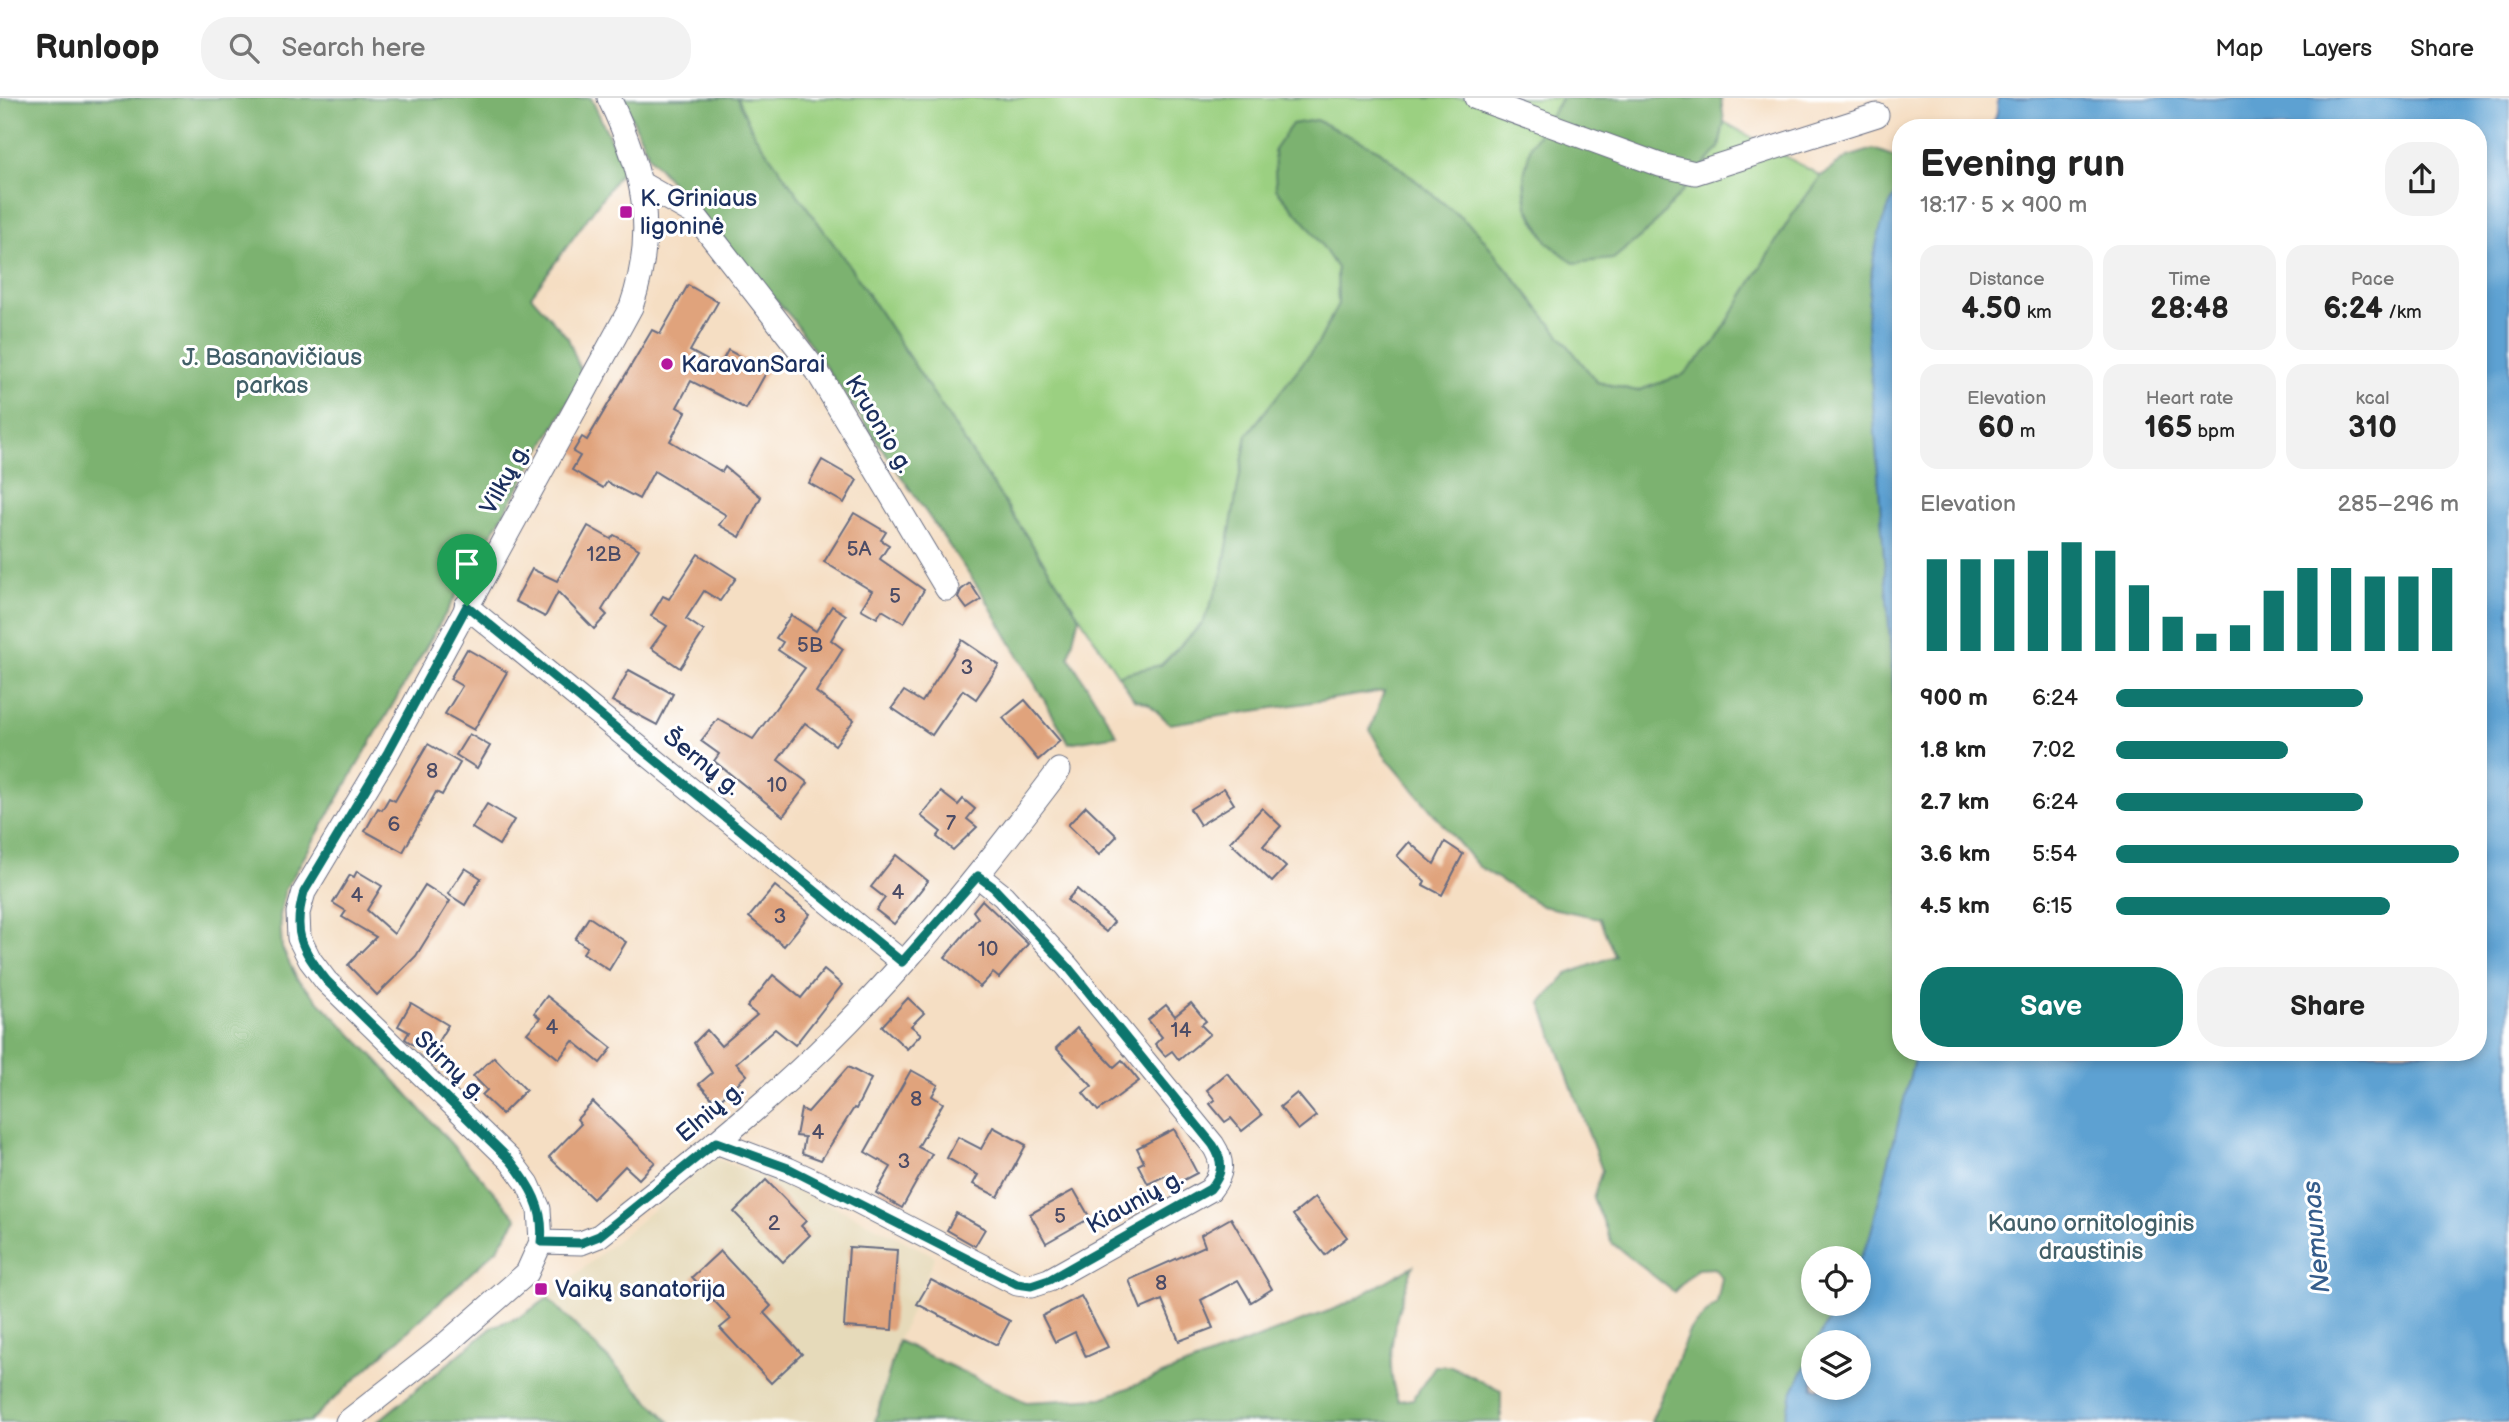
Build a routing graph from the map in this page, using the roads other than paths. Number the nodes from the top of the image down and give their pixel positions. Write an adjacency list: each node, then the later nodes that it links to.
1 (609, 98): 4 (street)
2 (1476, 98): 3 (street)
3 (1877, 115)
4 (642, 184): 5 (street, Kruonio g.); 6 (street, Vilkų g.)
5 (947, 589)
6 (467, 606): 9 (street, Vilkų g.); 10 (street, Šernų g.)
7 (1059, 770): 8 (street, Elnių g.)
8 (978, 876): 10 (street, Elnių g.); 11 (street, Kiaunių g.)
9 (299, 938): 12 (street, Stirnų g.)
10 (902, 962): 11 (street, Elnių g.)
11 (716, 1142): 12 (street, Elnių g.)
12 (541, 1242): 13 (street)
13 (347, 1422)

